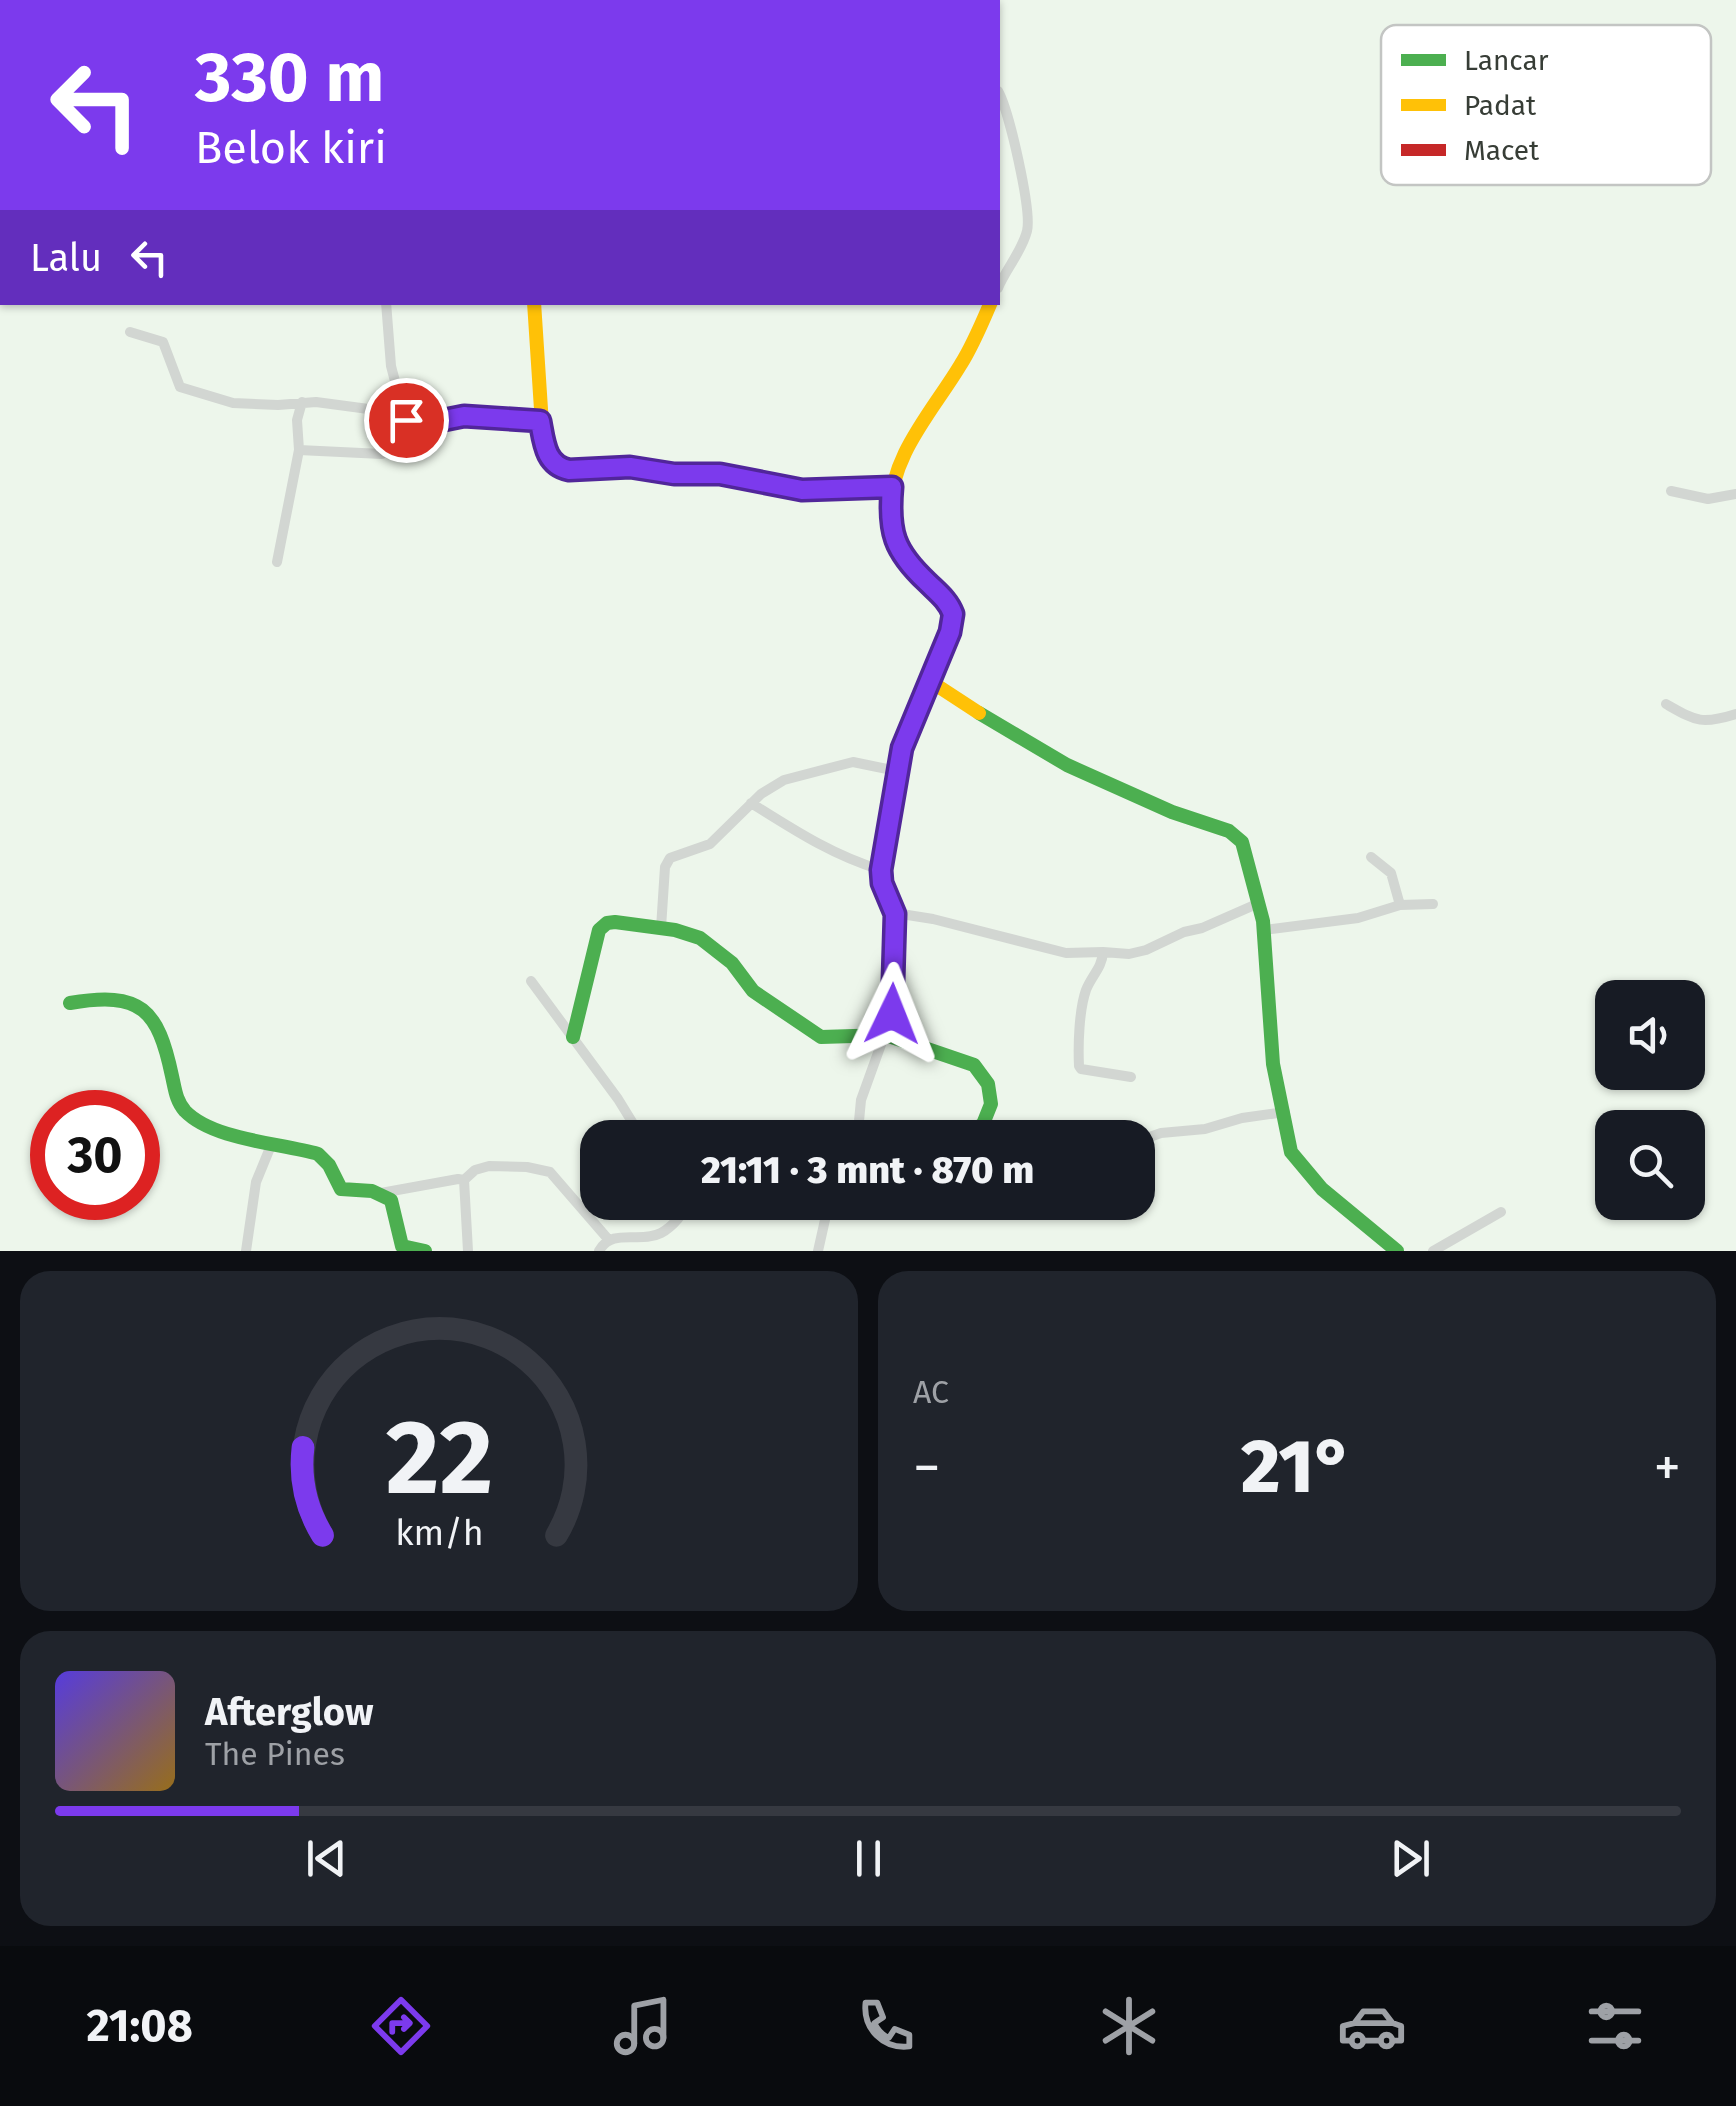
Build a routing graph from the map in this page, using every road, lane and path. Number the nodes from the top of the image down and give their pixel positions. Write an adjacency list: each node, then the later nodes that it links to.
1 (1000, 98): 2 (street)
2 (1000, 284)
3 (386, 305): 8 (street)
4 (534, 305): 9 (street)
5 (990, 305): 11 (street)
6 (130, 332): 7 (street)
7 (302, 402): 8 (street); 10 (street)
8 (394, 413): 9 (street); 10 (street)
9 (540, 421): 11 (street)
10 (299, 450): 14 (street)
11 (892, 487): 15 (street)
12 (1671, 491): 13 (street)
13 (1736, 494)
14 (277, 562)
15 (930, 681): 18 (street); 22 (street)
16 (1666, 704): 17 (street)
17 (1736, 714)
18 (897, 770): 19 (street); 21 (street)
19 (751, 803): 21 (street); 26 (street)
20 (1371, 857): 24 (street)
21 (881, 870): 25 (street)
22 (1260, 903): 27 (street); 28 (street)
23 (1434, 904): 24 (street)
24 (1400, 905): 27 (street)
25 (895, 914): 28 (street); 31 (street)
26 (661, 928): 31 (street); 32 (street)
27 (1264, 930): 34 (street)
28 (1103, 952): 33 (street)
29 (531, 982): 32 (street)
30 (70, 1003): 39 (street)
31 (886, 1036): 36 (street); 37 (street)
32 (573, 1037): 35 (street)
33 (1131, 1077)
34 (1285, 1112): 38 (street); 51 (street)
35 (630, 1120)
36 (859, 1120)
37 (989, 1120)
38 (1155, 1135)
39 (272, 1142): 41 (street); 46 (street)
40 (464, 1180): 41 (street); 45 (street); 48 (street)
41 (380, 1194): 47 (street)
42 (1502, 1212): 52 (street)
43 (676, 1220): 45 (street)
44 (826, 1220): 50 (street)
45 (608, 1240): 49 (street)
46 (246, 1251)
47 (426, 1251)
48 (468, 1251)
49 (598, 1251)
50 (818, 1251)
51 (1397, 1251)
52 (1434, 1251)

